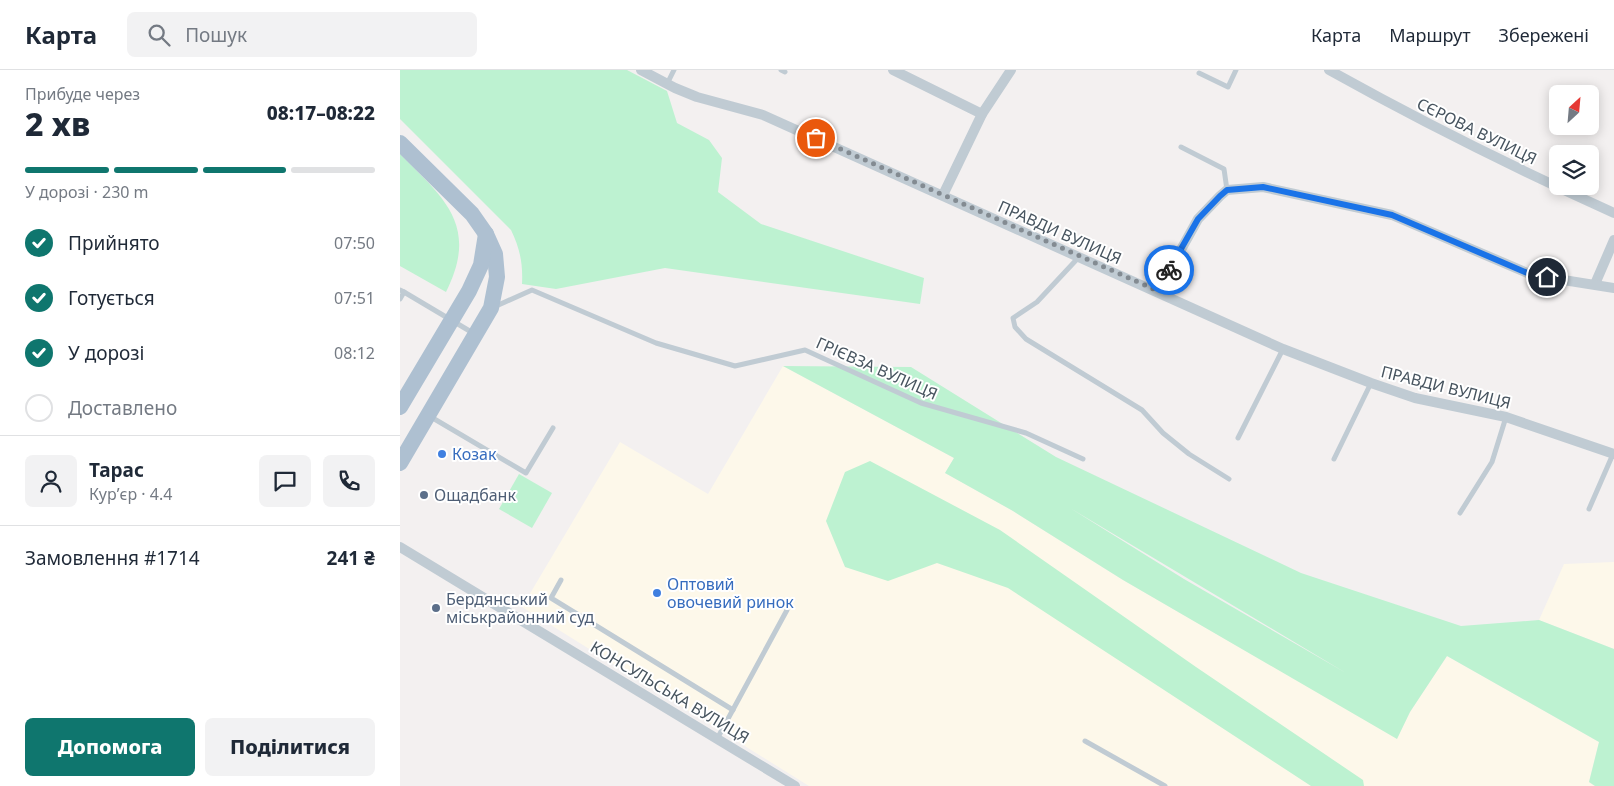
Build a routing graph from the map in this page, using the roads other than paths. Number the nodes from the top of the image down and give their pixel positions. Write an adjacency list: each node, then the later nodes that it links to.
1 (641, 70): 8 (street, ПРАВДИ ВУЛИЦЯ)
2 (674, 70): 8 (lane)
3 (894, 70): 9 (street)
4 (1011, 70): 9 (street)
5 (1236, 70): 7 (lane)
6 (1329, 70): 14 (street, СЄРОВА ВУЛИЦЯ)
7 (1199, 73)
8 (667, 84): 13 (street, ПРАВДИ ВУЛИЦЯ)
9 (982, 114): 13 (street)
10 (400, 143): 15 (main road)
11 (1181, 148): 12 (lane)
12 (1227, 190): 18 (street); 21 (street)
13 (943, 195): 17 (street, ПРАВДИ ВУЛИЦЯ)
14 (1614, 213)
15 (486, 234): 23 (main road); 24 (main road)
16 (1614, 240): 18 (street)
17 (1079, 257): 21 (street, ПРАВДИ ВУЛИЦЯ); 37 (lane)
18 (1595, 284): 19 (street)
19 (1614, 288)
20 (402, 291): 22 (lane); 24 (lane)
21 (1158, 291): 26 (street, ПРАВДИ ВУЛИЦЯ)
22 (400, 299)
23 (492, 308): 25 (main road); 34 (lane, ГРІЄВЗА ВУЛИЦЯ)
24 (451, 320): 25 (lane); 28 (main road)
25 (476, 335): 29 (main road)
26 (1282, 348): 27 (street, ПРАВДИ ВУЛИЦЯ); 32 (lane)
27 (1371, 383): 30 (street, ПРАВДИ ВУЛИЦЯ); 35 (lane)
28 (400, 406)
29 (428, 416): 31 (lane); 36 (main road)
30 (1506, 417): 33 (street, ПРАВДИ ВУЛИЦЯ); 39 (lane)
31 (553, 428)
32 (1238, 438)
33 (1614, 454): 38 (lane)
34 (1083, 459)
35 (1334, 459)
36 (400, 463)
37 (1229, 479)
38 (1588, 509)
39 (1460, 513)
40 (400, 547): 44 (street, КОНСУЛЬСЬКА ВУЛИЦЯ)
41 (561, 580): 43 (lane)
42 (788, 610): 43 (lane)
43 (733, 710): 44 (lane)
44 (717, 738): 46 (street, КОНСУЛЬСЬКА ВУЛИЦЯ)
45 (1085, 741): 47 (lane)
46 (795, 786)
47 (1165, 786)

